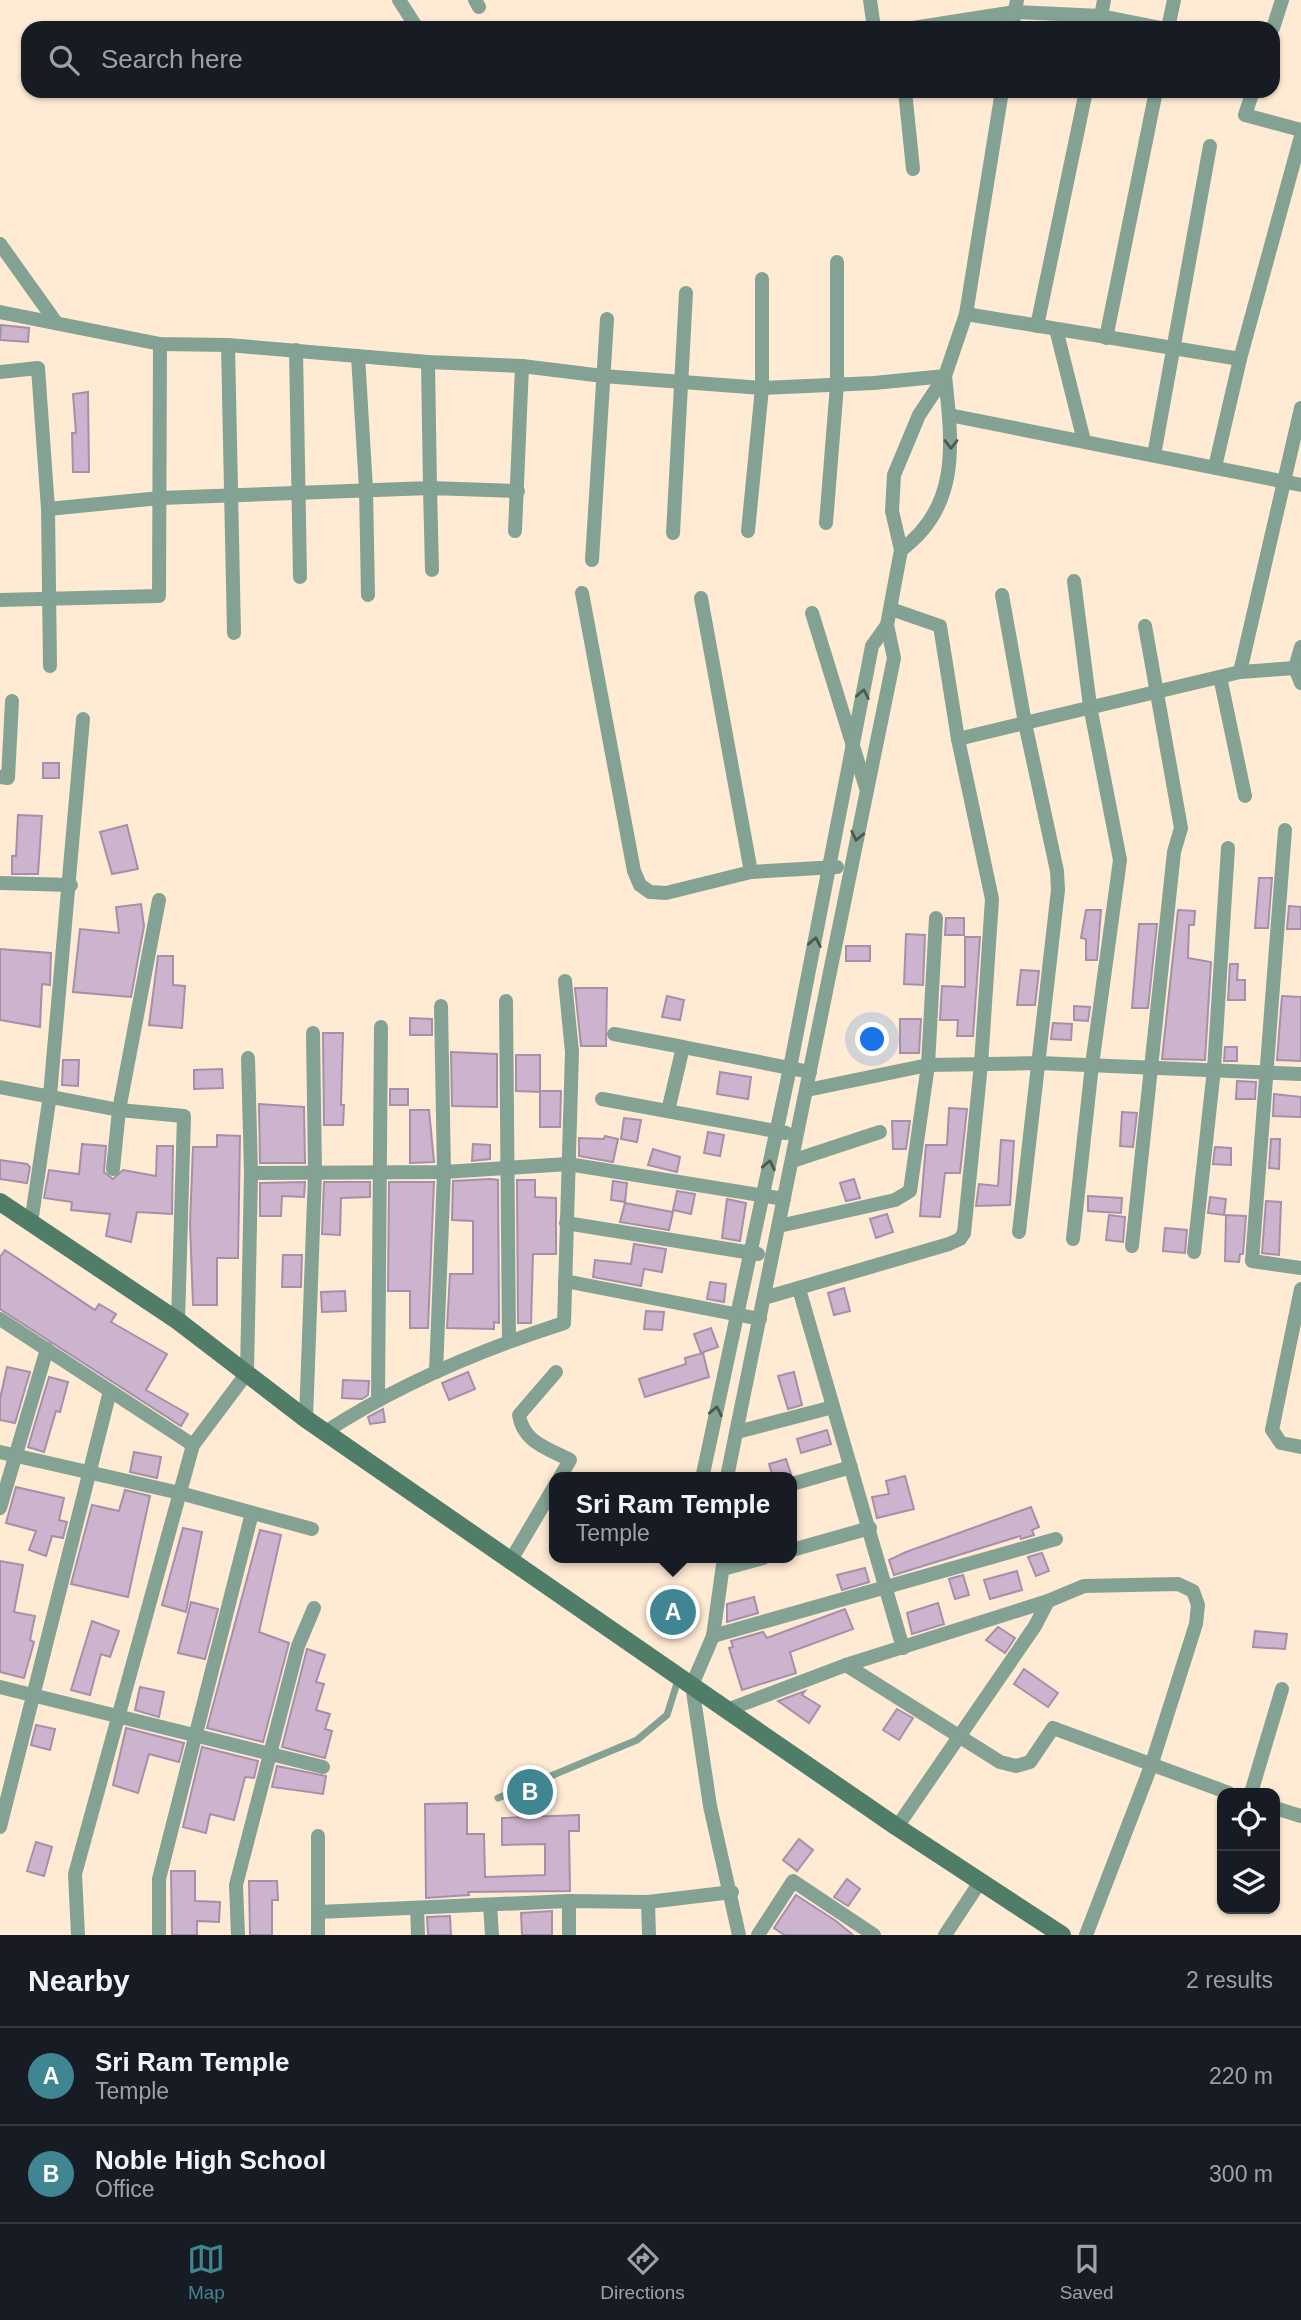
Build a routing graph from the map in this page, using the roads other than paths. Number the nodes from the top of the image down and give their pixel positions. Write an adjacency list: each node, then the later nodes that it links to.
1 (399, 0): 7 (street)
2 (870, 0): 8 (street)
3 (1104, 0): 11 (street)
4 (1174, 0): 12 (street)
5 (1282, 0): 13 (street)
6 (1016, 6): 9 (street); 10 (street)
7 (412, 21)
8 (873, 21)
9 (946, 21)
10 (1095, 21)
11 (1100, 21)
12 (1170, 21)
13 (1275, 21)
14 (906, 98): 22 (street)
15 (1001, 98): 28 (street)
16 (1085, 98): 31 (street)
17 (1155, 98): 33 (street)
18 (1250, 98): 19 (street)
19 (1301, 131)
20 (1301, 136): 39 (street)
21 (1210, 146): 37 (street)
22 (913, 169)
23 (0, 244): 30 (street)
24 (838, 262): 46 (street)
25 (762, 279): 47 (street)
26 (686, 293): 45 (street)
27 (0, 312): 30 (street)
28 (966, 314): 31 (street); 44 (street)
29 (607, 319): 43 (street)
30 (55, 321): 34 (street)
31 (1037, 326): 32 (street)
32 (1056, 329): 33 (street); 50 (street)
33 (1107, 338): 37 (street)
34 (160, 344): 35 (street); 60 (street)
35 (228, 345): 36 (street); 59 (street)
36 (296, 350): 38 (street); 58 (street)
37 (1174, 350): 39 (street); 51 (street)
38 (358, 356): 40 (street); 56 (street)
39 (1240, 359): 52 (street)
40 (428, 362): 41 (street); 55 (street)
41 (522, 366): 43 (street); 57 (street)
42 (0, 372): 61 (street)
43 (603, 376): 45 (street); 67 (street)
44 (945, 376): 46 (street); 49 (street); 66 (street)
45 (683, 382): 47 (street); 65 (street)
46 (837, 385): 47 (street); 62 (street)
47 (762, 388): 64 (street)
48 (1301, 408): 53 (street)
49 (949, 415): 50 (street); 66 (street, one-way to 66)
50 (1084, 441): 51 (street)
51 (1154, 454): 52 (street)
52 (1215, 467): 53 (street)
53 (1282, 480): 54 (street); 85 (street)
54 (1301, 485)
55 (430, 488): 56 (street); 57 (street); 68 (street)
56 (366, 489): 58 (street); 72 (street)
57 (518, 491): 63 (street)
58 (298, 492): 59 (street); 69 (street)
59 (232, 494): 60 (street); 81 (street)
60 (160, 498): 61 (street); 74 (street)
61 (48, 509): 74 (street)
62 (826, 523)
63 (515, 531)
64 (748, 531)
65 (673, 533)
66 (901, 550): 77 (street)
67 (592, 560)
68 (432, 570)
69 (300, 577)
70 (1074, 581): 90 (street)
71 (583, 593): 102 (street)
72 (368, 595)
73 (1002, 595): 92 (street)
74 (48, 596): 76 (street); 83 (street)
75 (701, 598): 102 (street)
76 (0, 600)
77 (891, 609): 79 (street); 93 (street)
78 (813, 613): 94 (street)
79 (887, 625): 94 (street, one-way to 79); 96 (street)
80 (1145, 626): 88 (street)
81 (234, 633)
82 (1301, 647): 84 (street)
83 (50, 666)
84 (1295, 668): 85 (street); 87 (street)
85 (1240, 672): 86 (street)
86 (1220, 677): 88 (street); 97 (street)
87 (1301, 684)
88 (1157, 694): 90 (street); 119 (street)
89 (12, 701): 95 (street)
90 (1090, 706): 92 (street); 118 (street)
91 (83, 719): 104 (street)
92 (1025, 723): 93 (street); 115 (street)
93 (958, 739): 116 (street)
94 (852, 749): 96 (street); 101 (street)
95 (0, 777)
96 (866, 789): 100 (street, one-way to 100)
97 (1245, 796)
98 (1285, 830): 123 (street)
99 (1228, 848): 121 (street)
100 (850, 866): 101 (street); 122 (street)
101 (829, 867): 102 (street); 120 (street, one-way to 101)
102 (751, 872)
103 (0, 883): 104 (street)
104 (71, 885): 127 (street)
105 (159, 900): 129 (street)
106 (936, 918): 117 (street)
107 (565, 982): 135 (street)
108 (506, 1002): 137 (street)
109 (441, 1006): 139 (street)
110 (381, 1027): 138 (street)
111 (313, 1033): 141 (street)
112 (614, 1034): 113 (street)
113 (683, 1047): 120 (street); 130 (street)
114 (248, 1058): 140 (street)
115 (1039, 1063): 116 (street); 118 (street); 148 (street)
116 (981, 1064): 117 (street); 156 (street)
117 (928, 1065): 126 (street); 147 (street)
118 (1092, 1065): 119 (street); 149 (street)
119 (1154, 1067): 121 (street); 150 (street)
120 (790, 1068): 122 (street); 131 (street)
121 (1214, 1069): 123 (street); 151 (street)
122 (810, 1072): 126 (street)
123 (1268, 1074): 124 (street); 154 (street)
124 (1301, 1074)
125 (0, 1087): 127 (street)
126 (807, 1090): 133 (street)
127 (50, 1094): 129 (street); 145 (street)
128 (602, 1099): 130 (street)
129 (119, 1110): 136 (street); 162 (street)
130 (668, 1111): 131 (street)
131 (777, 1131): 133 (street); 142 (street, one-way to 131)
132 (880, 1132): 134 (street)
133 (796, 1135): 134 (street)
134 (792, 1161): 143 (street)
135 (568, 1164): 137 (street); 142 (street); 146 (street)
136 (113, 1169)
137 (506, 1169): 139 (street); 163 (street)
138 (379, 1172): 139 (street); 141 (street); 169 (street)
139 (443, 1172): 165 (street)
140 (251, 1173): 141 (street); 167 (street)
141 (315, 1173): 171 (street)
142 (763, 1195): 143 (street); 152 (street)
143 (784, 1199): 147 (street)
144 (0, 1202): 145 (street)
145 (32, 1223): 162 (street)
146 (566, 1223): 152 (street); 155 (street)
147 (779, 1226): 153 (street)
148 (1019, 1231)
149 (1073, 1239)
150 (1132, 1246)
151 (1194, 1251)
152 (751, 1253): 153 (street); 159 (street)
153 (772, 1257): 158 (street)
154 (1301, 1268)
155 (565, 1281): 159 (street); 163 (street)
156 (799, 1289): 158 (street); 170 (street)
157 (1301, 1289): 175 (street)
158 (764, 1298): 160 (street)
159 (736, 1314): 160 (street); 181 (street, one-way to 159)
160 (760, 1319): 173 (street)
161 (0, 1320): 164 (street)
162 (178, 1321): 167 (street)
163 (509, 1341): 165 (street)
164 (47, 1349): 168 (street); 177 (street)
165 (436, 1371): 169 (street)
166 (556, 1372): 180 (street)
167 (247, 1373): 171 (street); 174 (street)
168 (110, 1391): 174 (street); 179 (street)
169 (378, 1398): 172 (street)
170 (833, 1407): 173 (street); 178 (street)
171 (306, 1419): 172 (street)
172 (325, 1432): 192 (street)
173 (737, 1432): 182 (street)
174 (193, 1445): 184 (street)
175 (1301, 1447)
176 (0, 1452): 177 (street)
177 (15, 1456): 179 (street); 186 (street)
178 (851, 1467): 183 (street); 188 (street)
179 (89, 1472): 184 (street); 203 (street)
180 (562, 1472)
181 (704, 1472)
182 (728, 1472)
183 (797, 1483)
184 (180, 1493): 187 (street); 205 (street)
185 (549, 1495): 192 (street)
186 (0, 1508)
187 (253, 1513): 189 (street); 207 (street)
188 (870, 1528): 191 (street); 194 (street)
189 (312, 1529)
190 (1056, 1539): 194 (street)
191 (797, 1549)
192 (511, 1560): 200 (street)
193 (723, 1563): 197 (street)
194 (887, 1588): 197 (street); 198 (street)
195 (1048, 1601): 198 (street); 206 (street); 209 (street)
196 (314, 1608): 208 (street)
197 (713, 1636): 200 (street)
198 (904, 1648): 199 (street)
199 (846, 1665): 204 (street); 206 (street)
200 (686, 1680): 204 (street); 213 (lane); 220 (street)
201 (0, 1687): 203 (street)
202 (1282, 1689): 211 (street)
203 (34, 1695): 205 (street); 216 (street)
204 (727, 1710): 217 (street)
205 (118, 1717): 207 (street); 227 (street)
206 (962, 1736): 209 (street); 217 (street)
207 (193, 1737): 208 (street); 228 (street)
208 (268, 1753): 210 (street); 229 (street)
209 (1151, 1766): 212 (street); 240 (street)
210 (323, 1767)
211 (1252, 1788)
212 (1217, 1789)
213 (498, 1798)
214 (1280, 1810): 215 (street)
215 (1301, 1816)
216 (0, 1827)
217 (897, 1827): 219 (street)
218 (318, 1836): 225 (street)
219 (980, 1882): 238 (street); 239 (street)
220 (732, 1892): 222 (street); 235 (street)
221 (569, 1901): 222 (street); 223 (street); 233 (street)
222 (649, 1902): 234 (street)
223 (490, 1905): 224 (street); 232 (street)
224 (417, 1908): 225 (street); 231 (street)
225 (318, 1912): 230 (street)
226 (855, 1930): 236 (street); 237 (street)
227 (78, 1935)
228 (159, 1935)
229 (237, 1935)
230 (318, 1935)
231 (418, 1935)
232 (492, 1935)
233 (569, 1935)
234 (649, 1935)
235 (740, 1935)
236 (758, 1935)
237 (874, 1935)
238 (945, 1935)
239 (1062, 1935)
240 (1086, 1935)

